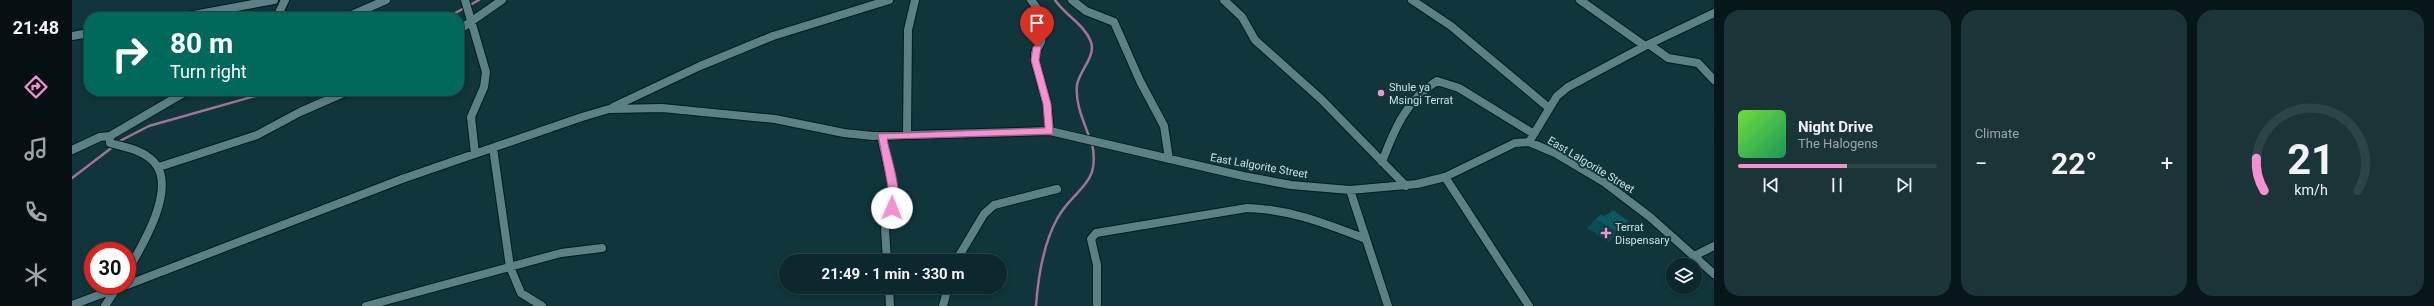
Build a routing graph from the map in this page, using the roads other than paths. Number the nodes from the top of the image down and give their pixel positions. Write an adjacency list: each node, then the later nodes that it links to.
1 (274, 0): 15 (street)
2 (285, 0): 16 (street)
3 (386, 0): 17 (street)
4 (465, 0): 19 (street)
5 (502, 0): 19 (street)
6 (889, 0): 26 (street)
7 (915, 0): 34 (street)
8 (1030, 0): 32 (street)
9 (1072, 0): 41 (street)
10 (1224, 0): 42 (street)
11 (1412, 0): 30 (street)
12 (1580, 0): 14 (street)
13 (1588, 0): 14 (street)
14 (1592, 8): 23 (street)
15 (210, 12)
16 (279, 12)
17 (358, 12)
18 (1714, 13): 23 (street)
19 (473, 22): 20 (street); 40 (street)
20 (464, 27)
21 (84, 34): 22 (street)
22 (72, 36)
23 (1645, 47): 24 (street); 24 (street); 30 (street)
24 (1661, 55): 25 (street)
25 (1714, 80)
26 (643, 93): 29 (street); 31 (street)
27 (179, 96): 35 (street)
28 (337, 96): 43 (street)
29 (635, 108): 31 (street, East Lalgorite Street); 36 (street, East Lalgorite Street)
30 (1548, 108): 33 (street)
31 (609, 109): 38 (street)
32 (1050, 131): 34 (street, East Lalgorite Street); 41 (street, East Lalgorite Street)
33 (1534, 134): 37 (street); 42 (street)
34 (907, 135): 36 (street, East Lalgorite Street)
35 (110, 136): 39 (street); 43 (street)
36 (881, 136): 51 (street)
37 (1529, 142): 44 (street, East Lalgorite Street); 54 (street, East Lalgorite Street)
38 (493, 148): 40 (street); 55 (street)
39 (72, 150)
40 (475, 154): 57 (street)
41 (1169, 160): 47 (street, East Lalgorite Street)
42 (1382, 162): 45 (street)
43 (159, 168): 53 (street)
44 (1445, 177): 45 (street, East Lalgorite Street); 70 (street)
45 (1406, 186): 47 (street, East Lalgorite Street)
46 (1057, 189): 52 (street)
47 (1350, 190): 48 (street)
48 (1366, 238): 62 (street); 69 (street)
49 (1714, 246): 54 (street)
50 (602, 248): 55 (street)
51 (887, 254)
52 (960, 254)
53 (136, 255)
54 (1694, 256): 56 (street, East Lalgorite Street)
55 (510, 267): 65 (street); 66 (street)
56 (1714, 274)
57 (136, 282)
58 (100, 294): 63 (street)
59 (114, 294): 64 (street)
60 (889, 294): 67 (street)
61 (946, 294): 68 (street)
62 (1097, 304)
63 (72, 305)
64 (106, 306)
65 (366, 306)
66 (542, 306)
67 (890, 306)
68 (943, 306)
69 (1388, 306)
70 (1528, 306)

